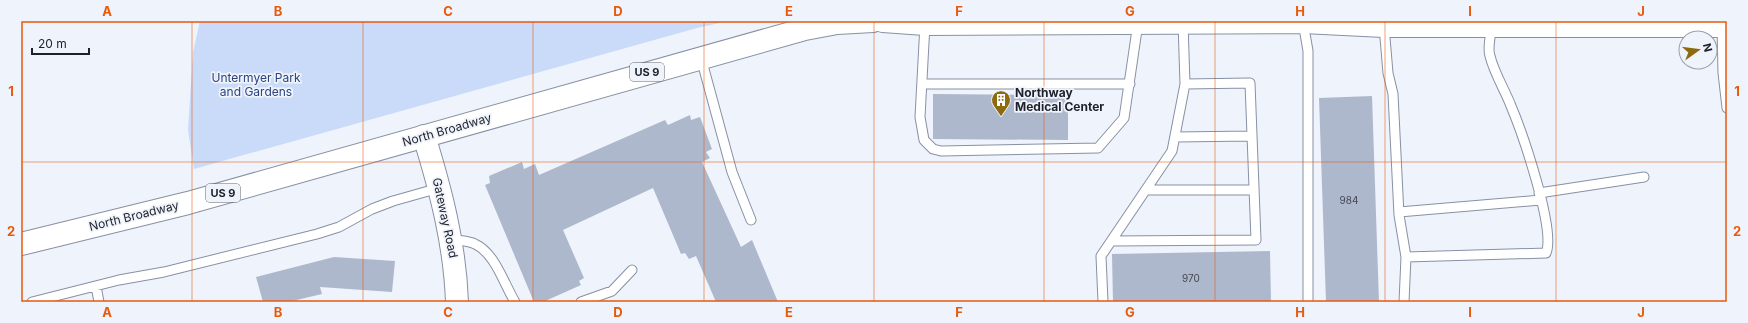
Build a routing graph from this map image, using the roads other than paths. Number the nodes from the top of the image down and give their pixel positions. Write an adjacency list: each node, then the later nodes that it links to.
1 (873, 21): 10 (main road, North Broadway / US 9)
2 (883, 21): 6 (main road)
3 (1138, 22): 5 (main road); 6 (main road); 12 (lane)
4 (1303, 22): 5 (main road); 7 (main road); 37 (lane)
5 (1183, 23): 13 (lane)
6 (925, 24): 11 (lane)
7 (1384, 26): 8 (main road); 23 (lane)
8 (1492, 26): 9 (main road); 22 (lane)
9 (1725, 26): 14 (lane)
10 (701, 57): 15 (main road, North Broadway / US 9); 24 (lane)
11 (922, 84): 12 (lane); 12 (lane)
12 (1130, 84)
13 (1185, 84): 16 (lane); 17 (lane)
14 (1727, 108)
15 (424, 136): 19 (main road, Gateway Road); 27 (main road, North Broadway / US 9)
16 (1252, 136): 17 (lane); 21 (lane)
17 (1175, 137): 20 (lane)
18 (1644, 177): 22 (lane)
19 (440, 188): 25 (main road, Gateway Road); 30 (lane)
20 (1146, 190): 21 (lane); 26 (lane)
21 (1254, 190): 26 (lane)
22 (1540, 196): 23 (lane); 28 (lane)
23 (1399, 212): 28 (lane)
24 (751, 220)
25 (451, 239): 33 (main road, Gateway Road); 34 (lane)
26 (1112, 241): 36 (lane)
27 (21, 244)
28 (1406, 257): 38 (lane)
29 (632, 270): 35 (lane)
30 (96, 286): 31 (lane); 32 (lane)
31 (32, 302)
32 (99, 302)
33 (457, 302)
34 (515, 302)
35 (581, 302)
36 (1103, 302)
37 (1308, 302)
38 (1404, 302)

